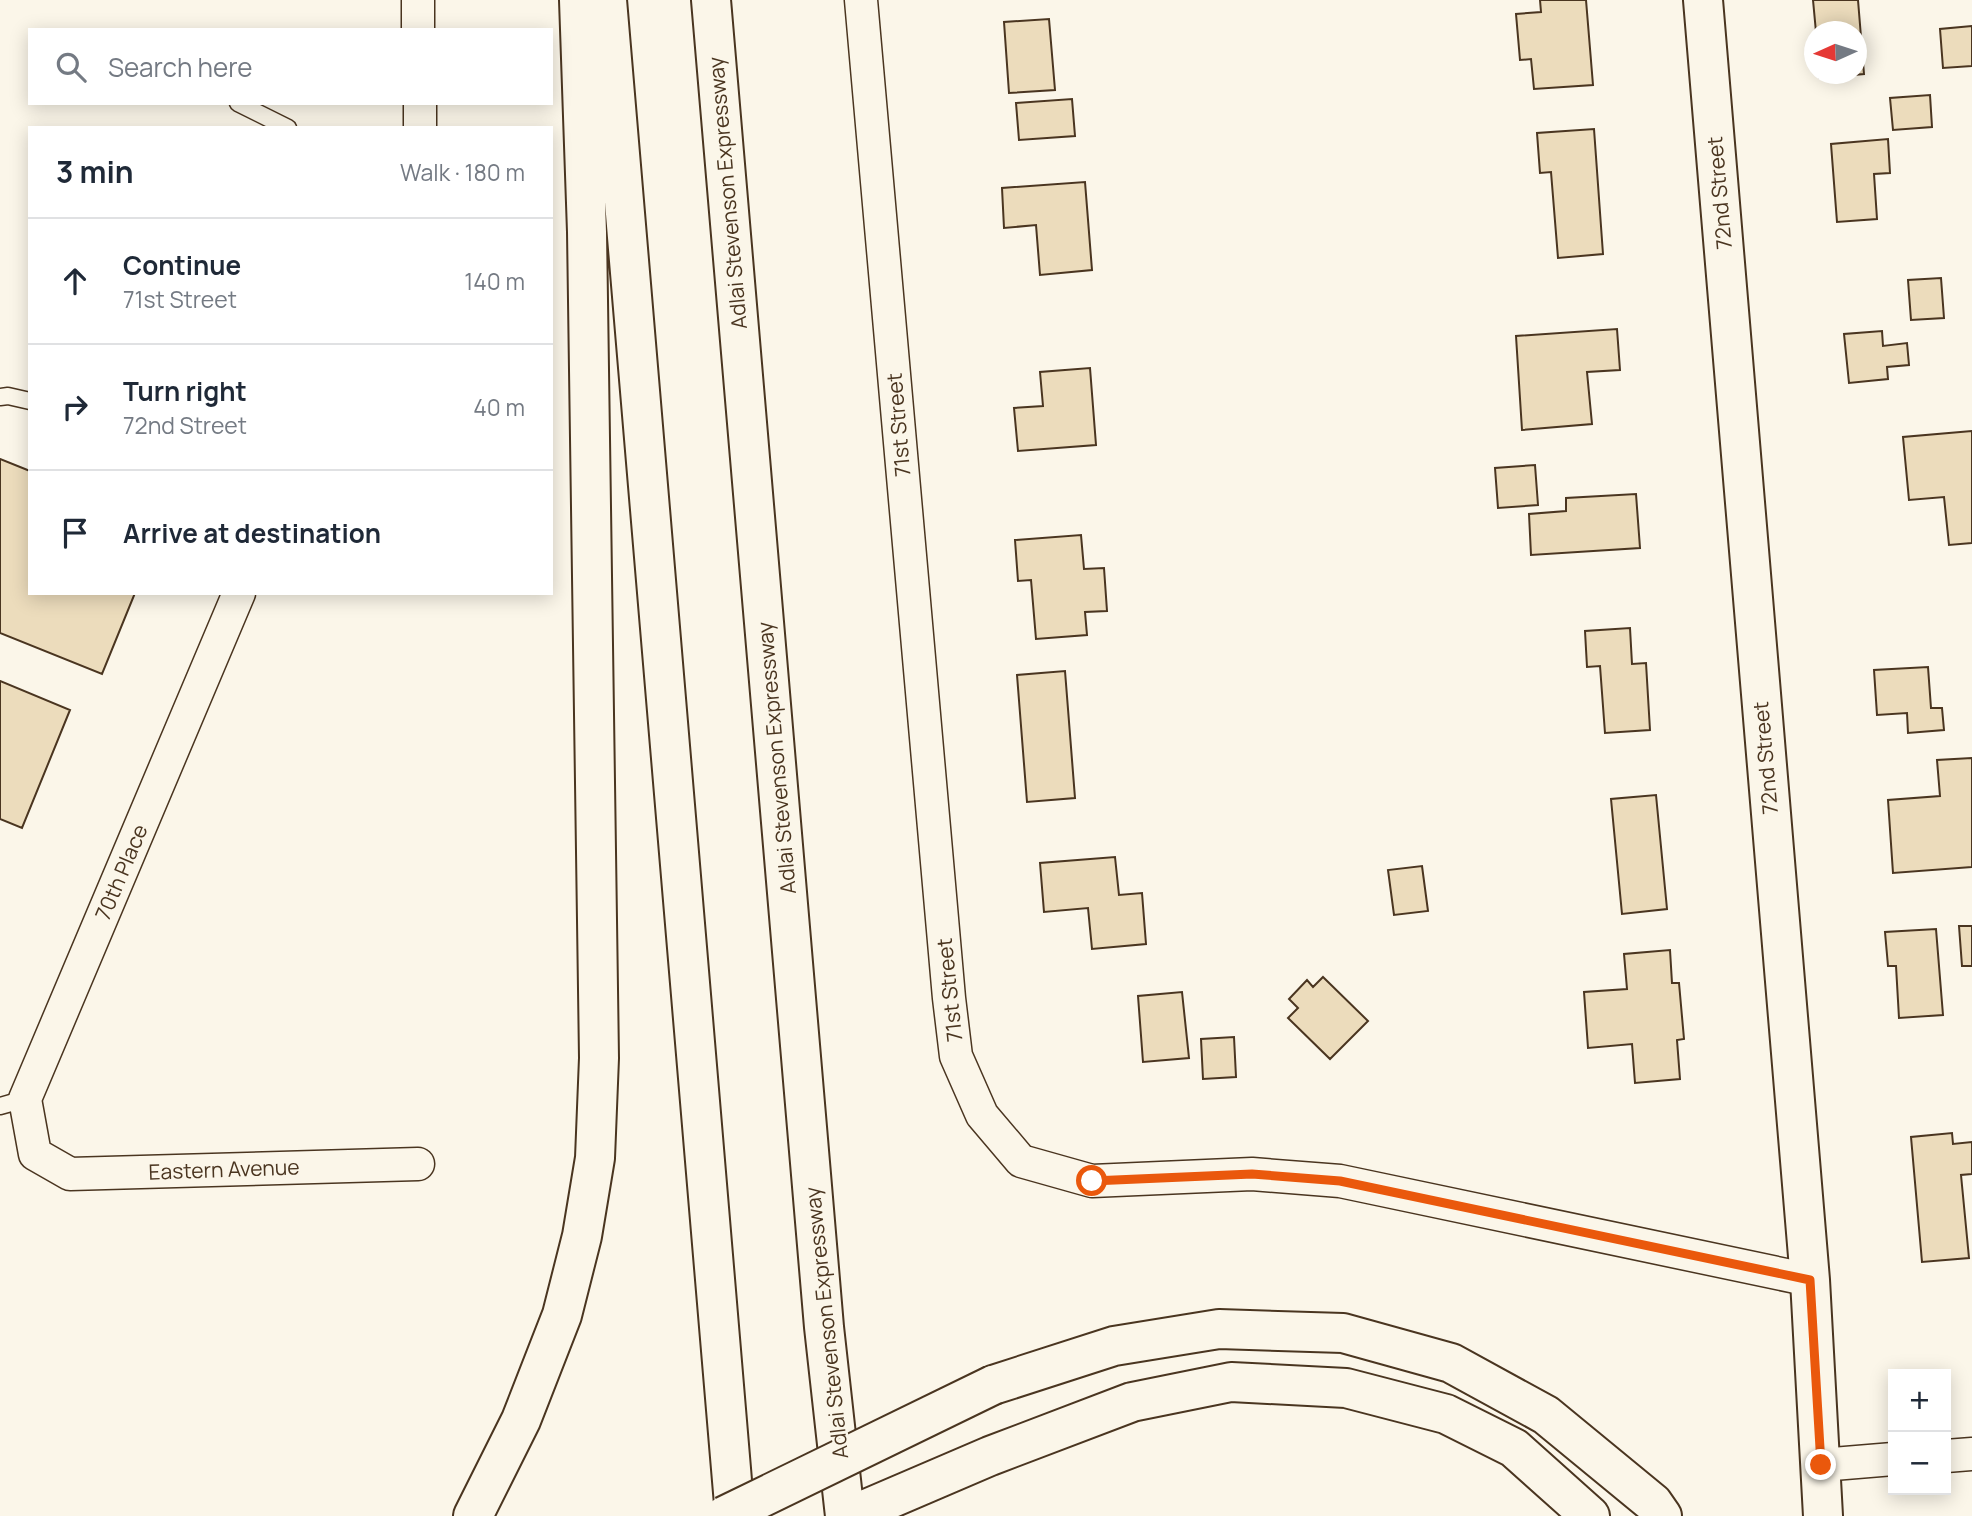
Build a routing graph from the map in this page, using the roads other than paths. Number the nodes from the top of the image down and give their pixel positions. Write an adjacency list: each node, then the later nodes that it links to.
1 (418, 0): 7 (street)
2 (579, 0): 23 (main road)
3 (607, 0): 25 (main road)
4 (711, 0): 26 (main road, Adlai Stevenson Expressway)
5 (861, 0): 18 (street, 71st Street)
6 (1703, 0): 18 (main road, 72nd Street)
7 (418, 28)
8 (242, 105): 10 (lane)
9 (419, 105): 11 (street)
10 (284, 126)
11 (420, 126)
12 (0, 397): 13 (lane)
13 (28, 401)
14 (238, 595): 15 (street, 70th Place)
15 (12, 1103): 16 (street, 70th Place)
16 (35, 1154): 17 (street, Eastern Avenue)
17 (418, 1164)
18 (1810, 1280): 22 (main road, 72nd Street)
19 (1972, 1454): 20 (street)
20 (1951, 1456)
21 (1888, 1459): 22 (street)
22 (1821, 1465): 29 (main road, 72nd Street)
23 (473, 1516)
24 (724, 1516): 28 (main road, bridge)
25 (735, 1516)
26 (848, 1516): 27 (main road)
27 (1590, 1516)
28 (1662, 1516)
29 (1823, 1516)

